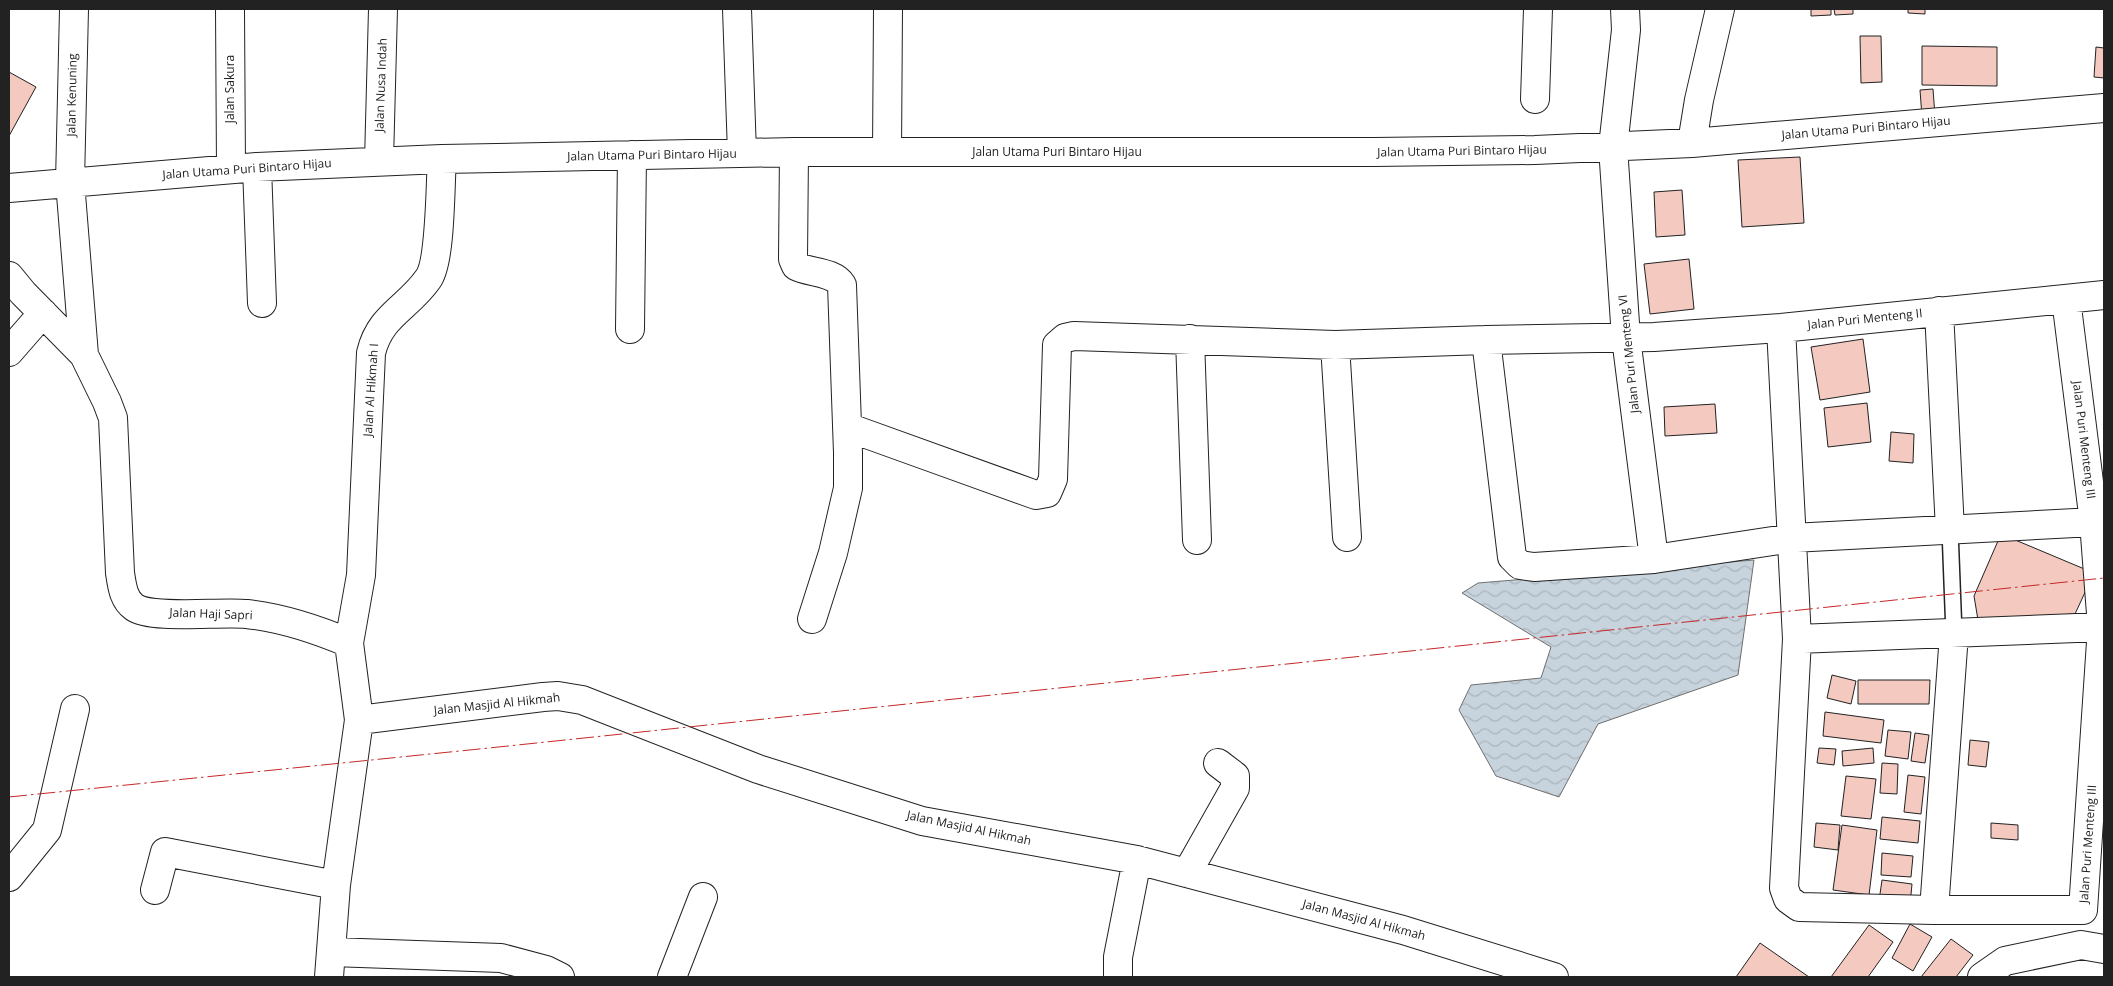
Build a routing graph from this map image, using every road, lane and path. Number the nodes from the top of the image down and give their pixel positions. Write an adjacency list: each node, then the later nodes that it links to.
1 (74, 9): 20 (street, Jalan Kenuning)
2 (230, 9): 19 (street, Jalan Sakura)
3 (383, 9): 18 (street, Jalan Nusa Indah)
4 (737, 9): 15 (street)
5 (888, 9): 14 (street)
6 (1538, 9): 9 (street)
7 (1625, 9): 12 (street, Jalan Puri Menteng VI)
8 (1720, 9): 11 (street)
9 (1536, 99)
10 (2104, 108): 11 (street, Jalan Utama Puri Bintaro Hijau)
11 (1692, 143): 12 (street, Jalan Utama Puri Bintaro Hijau)
12 (1613, 147): 14 (street, Jalan Utama Puri Bintaro Hijau); 30 (street, Jalan Puri Menteng VI)
13 (794, 152): 14 (street, Jalan Utama Puri Bintaro Hijau); 15 (street, Jalan Utama Puri Bintaro Hijau); 36 (street)
14 (888, 152)
15 (742, 153): 16 (street, Jalan Utama Puri Bintaro Hijau)
16 (632, 155): 17 (street, Jalan Utama Puri Bintaro Hijau); 29 (street)
17 (442, 159): 18 (street, Jalan Utama Puri Bintaro Hijau); 47 (street, Jalan Al Hikmah I)
18 (379, 161): 19 (street, Jalan Utama Puri Bintaro Hijau)
19 (244, 168): 20 (street, Jalan Utama Puri Bintaro Hijau); 25 (street, Jalan Sakura)
20 (70, 182): 21 (street, Jalan Utama Puri Bintaro Hijau); 35 (street, Jalan Kenuning)
21 (9, 188)
22 (13, 293): 27 (street, Jalan Haji Sapri)
23 (2104, 295): 24 (street, Jalan Puri Menteng II)
24 (2066, 299): 26 (street, Jalan Puri Menteng II); 37 (street, Jalan Puri Menteng III)
25 (262, 303)
26 (1939, 312): 28 (street, Jalan Puri Menteng II); 38 (street)
27 (44, 313): 34 (street); 35 (street, Jalan Haji Sapri)
28 (1781, 328): 30 (street, Jalan Puri Menteng II); 40 (street)
29 (630, 329)
30 (1626, 338): 32 (street, Jalan Puri Menteng II); 42 (street, Jalan Puri Menteng VI)
31 (1190, 339): 33 (street, Jalan Puri Menteng II); 36 (street, Jalan Puri Menteng II); 41 (street)
32 (1486, 340): 33 (street, Jalan Puri Menteng II); 42 (street)
33 (1335, 345): 39 (street)
34 (9, 352)
35 (84, 355): 47 (street, Jalan Haji Sapri)
36 (847, 427): 43 (street)
37 (2094, 522): 38 (street); 44 (street, Jalan Puri Menteng III)
38 (1950, 530): 40 (street); 45 (lane)
39 (1347, 537)
40 (1792, 538): 42 (street); 46 (street)
41 (1198, 540)
42 (1654, 559)
43 (812, 619)
44 (2102, 627): 45 (street); 57 (street, Jalan Puri Menteng III)
45 (1954, 634): 46 (street); 57 (street)
46 (1797, 639): 57 (street)
47 (349, 643): 49 (street)
48 (75, 709): 53 (street)
49 (359, 720): 51 (street, Jalan Masjid Al Hikmah); 54 (street)
50 (1218, 763): 52 (street)
51 (1137, 860): 52 (street, Jalan Masjid Al Hikmah); 62 (street)
52 (1187, 873): 63 (street, Jalan Masjid Al Hikmah)
53 (9, 877)
54 (336, 885): 55 (street); 59 (street)
55 (155, 890)
56 (703, 897): 61 (street)
57 (1934, 910)
58 (2104, 949): 64 (street)
59 (330, 964): 60 (street)
60 (560, 977)
61 (672, 977)
62 (1118, 977)
63 (1554, 977)
64 (1982, 977)

